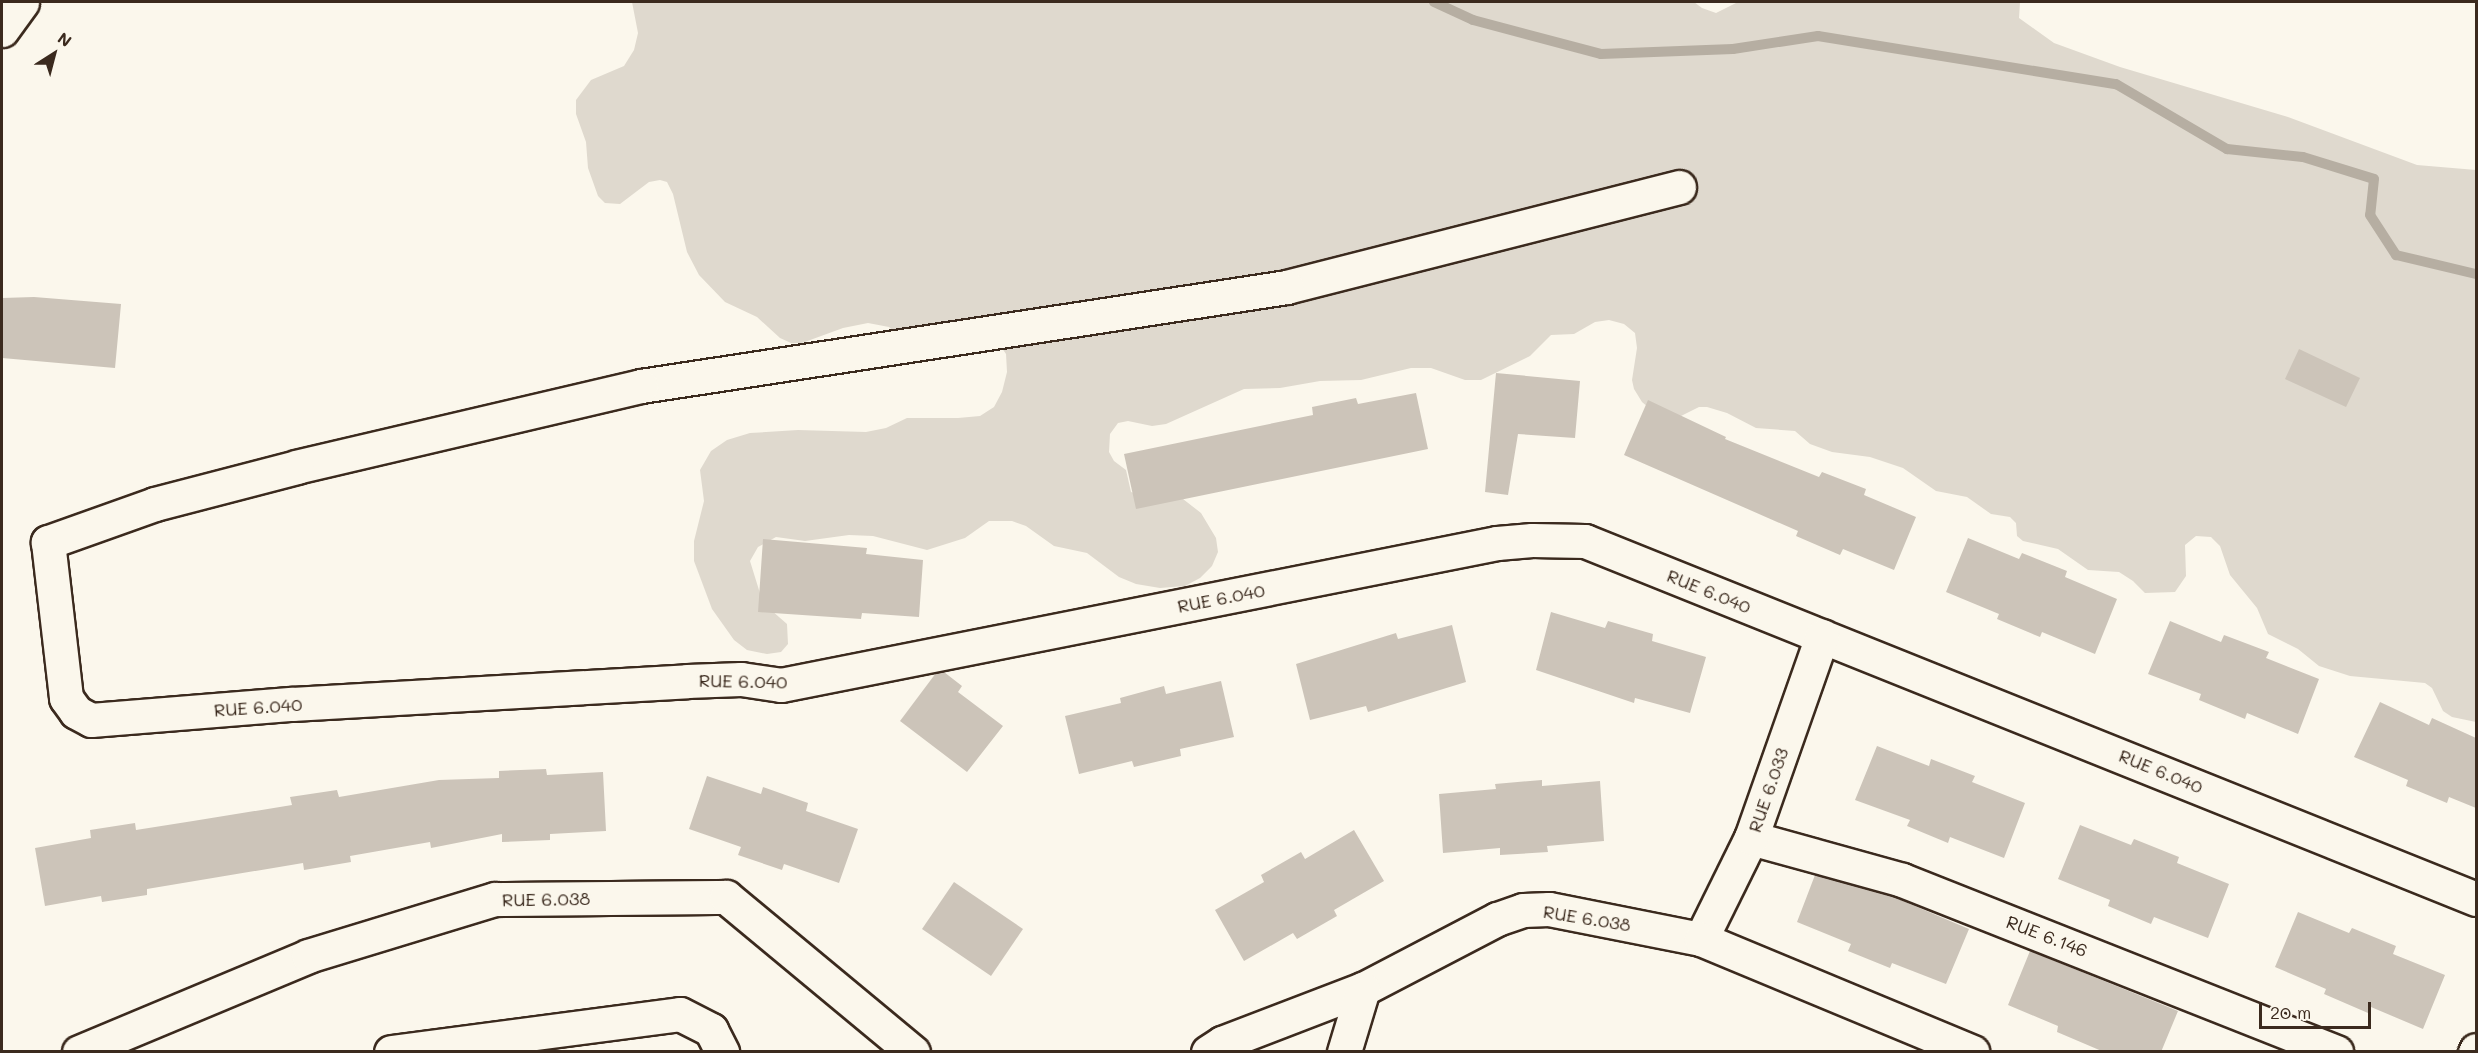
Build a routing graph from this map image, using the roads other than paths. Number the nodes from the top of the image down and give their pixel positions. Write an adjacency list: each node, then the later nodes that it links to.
1 (22, 2): 2 (street)
2 (2, 30)
3 (1678, 187): 4 (street, RUE 6.040)
4 (1822, 636): 5 (street, RUE 6.033); 6 (street, RUE 6.040)
5 (1751, 838): 7 (street, RUE 6.033); 16 (street, RUE 6.146)
6 (2476, 899)
7 (1701, 939): 8 (street, RUE 6.038); 15 (street, RUE 6.038)
8 (1363, 989): 13 (street, RUE 6.038); 14 (street)
9 (79, 1052): 12 (street, RUE 6.038)
10 (391, 1052): 11 (street)
11 (722, 1052)
12 (913, 1052)
13 (1208, 1052)
14 (1344, 1052)
15 (1972, 1052)
16 (2336, 1052)

